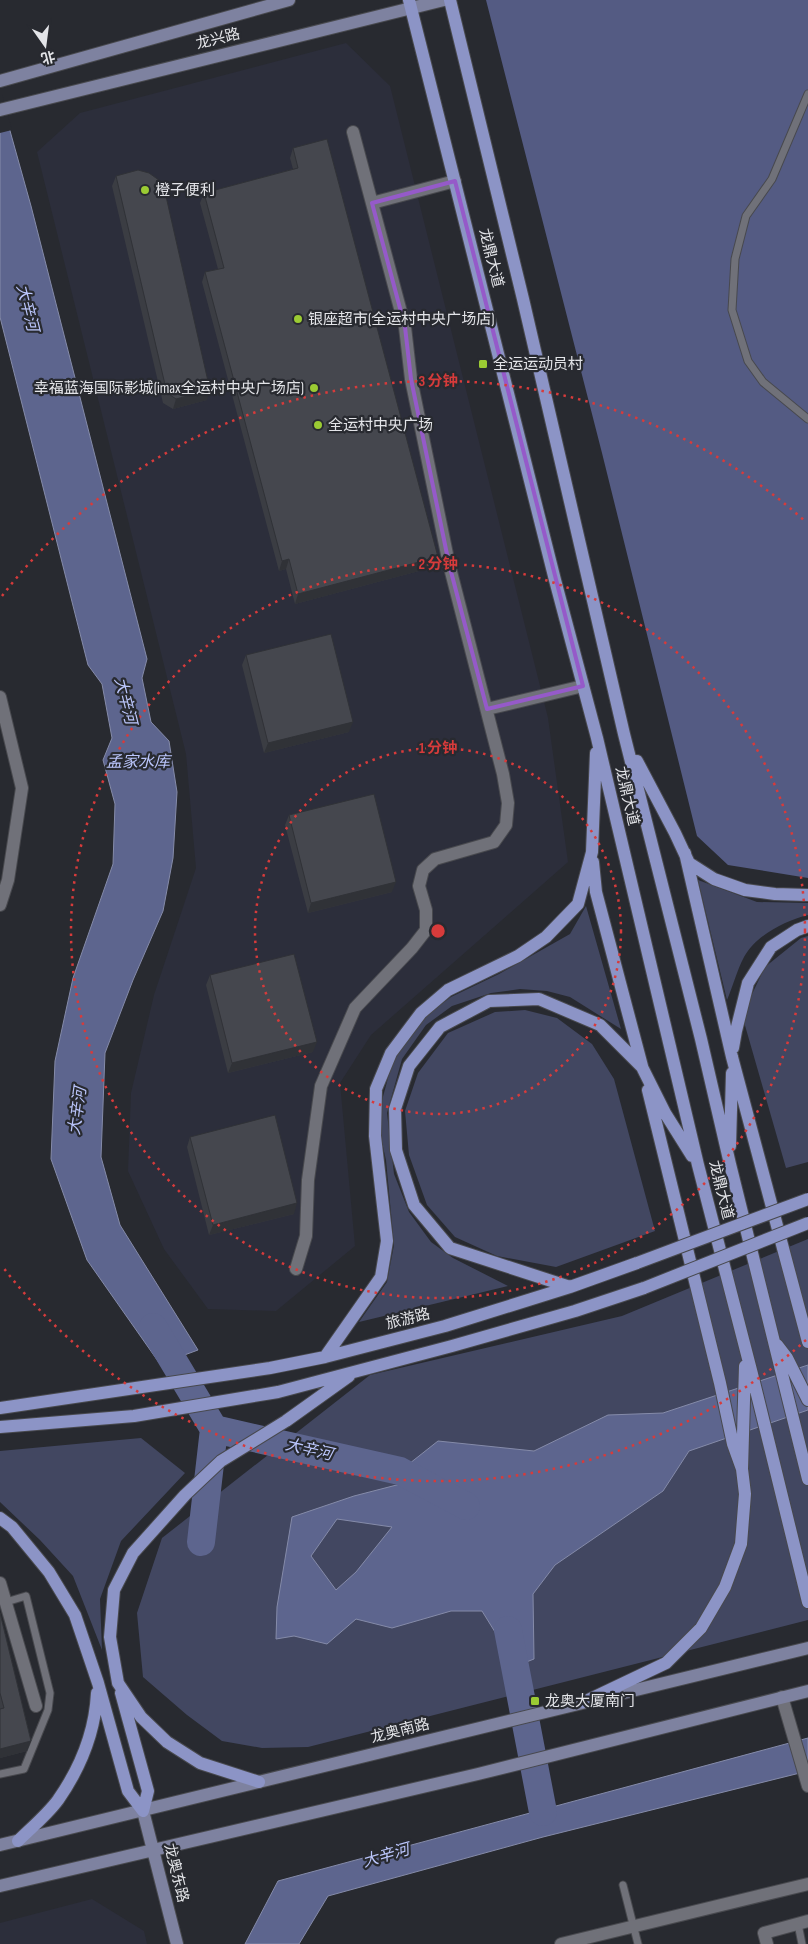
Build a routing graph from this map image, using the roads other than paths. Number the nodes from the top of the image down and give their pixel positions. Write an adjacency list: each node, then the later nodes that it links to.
1 (289, 0): 5 (main road, 龙兴路)
2 (444, 0): 4 (main road, 龙兴路)
3 (450, 0): 15 (main road, 龙鼎大道)
4 (410, 4): 7 (main road, 龙兴路); 9 (main road, 龙鼎大道)
5 (0, 81)
6 (808, 94): 11 (lane)
7 (0, 110)
8 (353, 132): 10 (street)
9 (455, 181): 10 (street); 12 (main road, 龙鼎大道)
10 (372, 203): 14 (street)
11 (808, 419)
12 (583, 686): 14 (street); 16 (main road, 龙鼎大道)
13 (0, 697): 20 (street)
14 (487, 709): 28 (street)
15 (624, 734): 18 (main road); 24 (main road, 龙鼎大道)
16 (597, 738): 17 (main road); 25 (main road, 龙鼎大道)
17 (592, 852): 23 (main road); 31 (main road)
18 (685, 853): 19 (main road); 22 (main road)
19 (808, 895)
20 (0, 905)
21 (808, 926): 22 (main road)
22 (732, 1057): 24 (main road); 30 (main road)
23 (642, 1067): 25 (main road); 29 (main road); 38 (main road)
24 (730, 1164): 32 (main road, 龙鼎大道)
25 (698, 1165): 34 (main road, 龙鼎大道)
26 (808, 1199): 29 (main road, 旅游路, bridge)
27 (808, 1223): 33 (main road, bridge)
28 (296, 1269)
29 (570, 1288): 31 (main road, 旅游路)
30 (808, 1342)
31 (325, 1357): 36 (main road, 旅游路)
32 (782, 1357): 35 (main road); 39 (main road, 龙鼎大道)
33 (357, 1370): 37 (main road); 46 (main road)
34 (749, 1376): 38 (main road); 43 (main road, 龙鼎大道)
35 (808, 1400)
36 (0, 1408)
37 (0, 1427)
38 (738, 1441): 49 (main road)
39 (808, 1479)
40 (0, 1518): 45 (main road)
41 (0, 1583): 42 (street)
42 (6, 1602): 50 (street); 51 (lane)
43 (808, 1602)
44 (808, 1648): 49 (main road, 龙奥南路)
45 (98, 1683): 54 (main road); 55 (main road)
46 (118, 1683): 53 (main road); 54 (main road)
47 (808, 1691): 48 (main road)
48 (782, 1697): 52 (street); 57 (main road)
49 (583, 1702): 53 (main road, 龙奥南路)
50 (36, 1706)
51 (0, 1774)
52 (807, 1781)
53 (259, 1782): 54 (main road, 龙奥南路)
54 (143, 1811): 55 (main road, 龙奥南路); 57 (main road, 龙奥东路)
55 (18, 1841): 56 (main road, 龙奥南路)
56 (0, 1845)
57 (154, 1851): 60 (main road); 63 (main road, 龙奥东路)
58 (808, 1884): 62 (street)
59 (623, 1885): 62 (lane)
60 (0, 1886)
61 (803, 1922): 66 (street); 67 (lane)
62 (634, 1926): 64 (street); 65 (lane)
63 (177, 1944)
64 (561, 1944)
65 (638, 1944)
66 (767, 1944)
67 (802, 1944)

